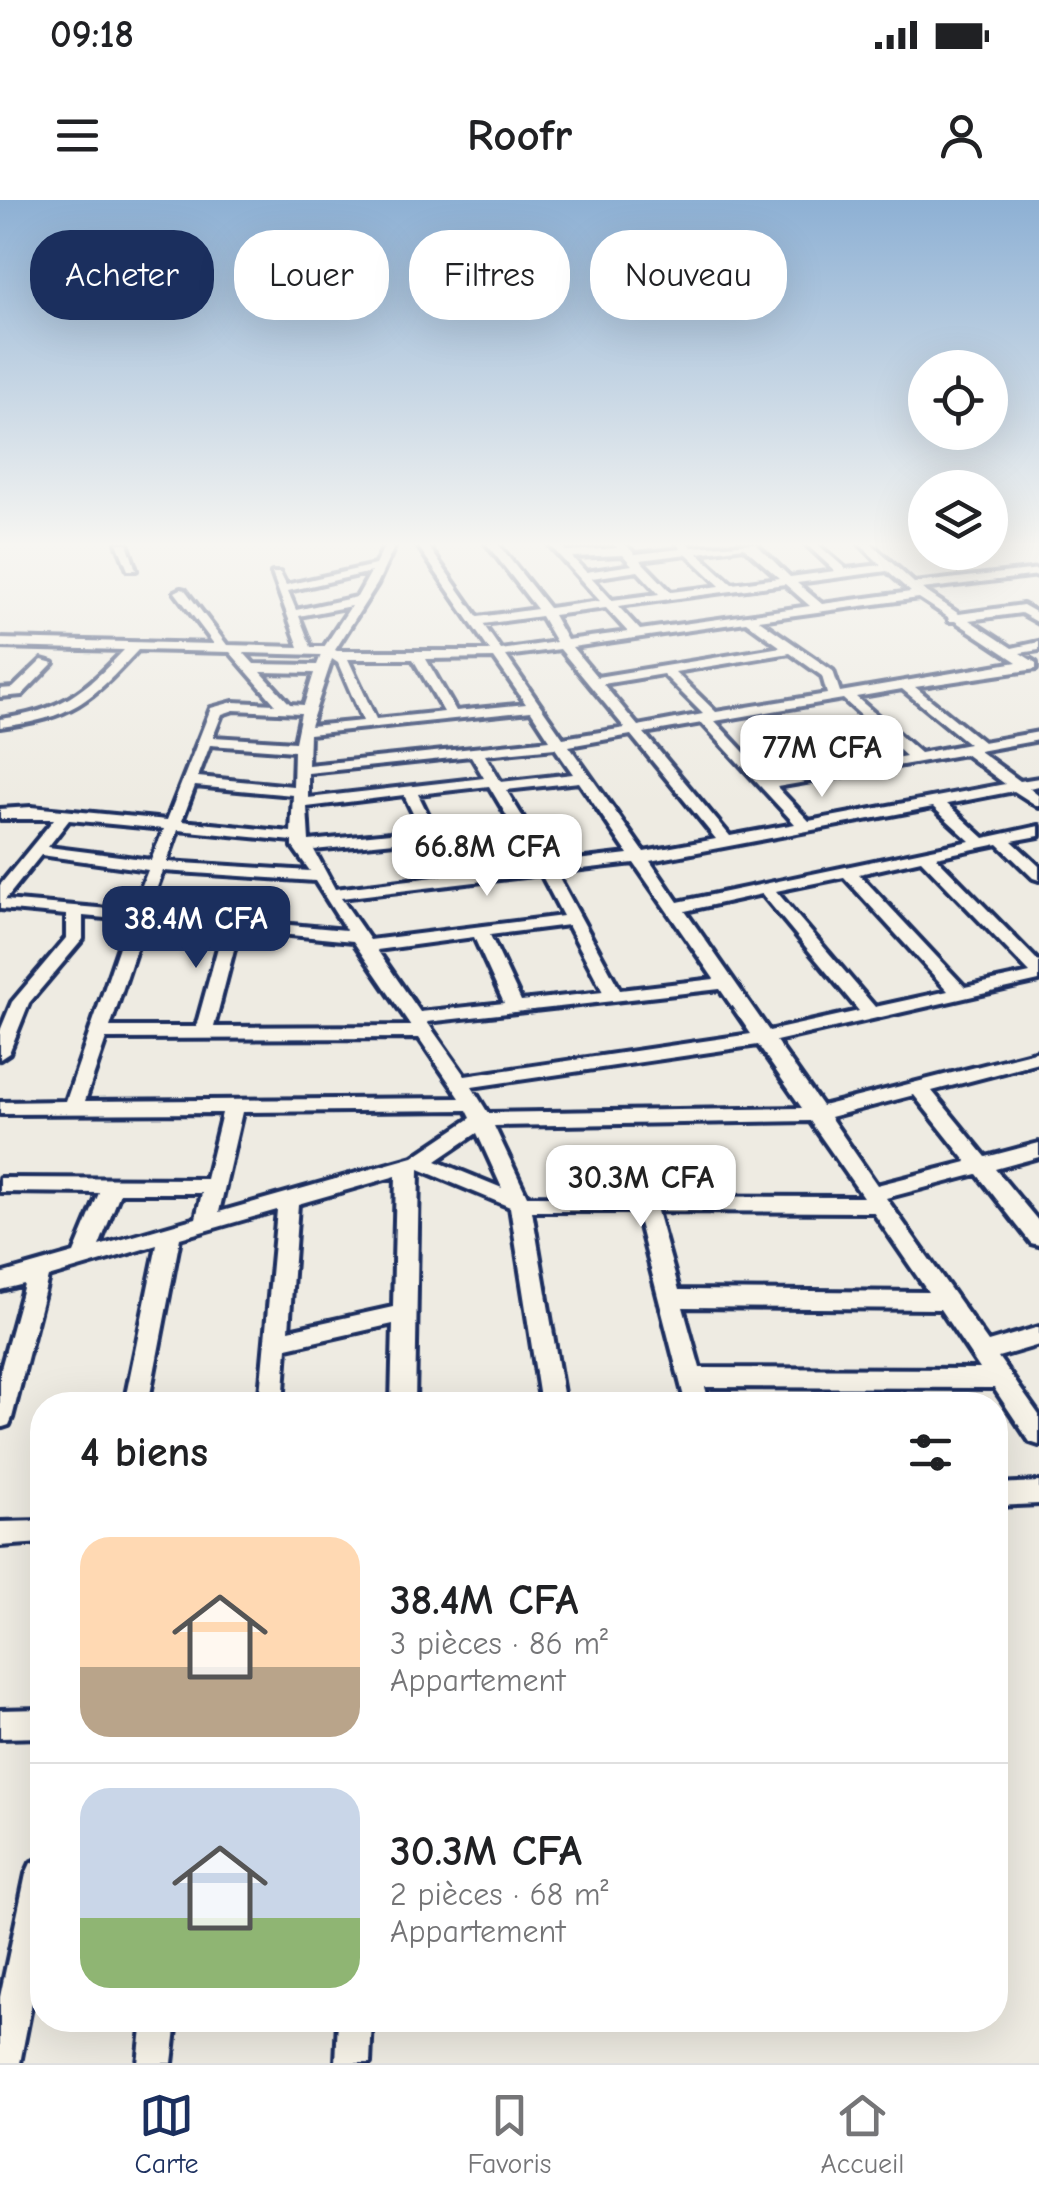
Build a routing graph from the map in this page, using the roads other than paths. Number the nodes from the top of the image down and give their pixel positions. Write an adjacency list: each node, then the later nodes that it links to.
1 (213, 630): 15 (street)
2 (298, 630): 16 (street)
3 (345, 630): 19 (street)
4 (483, 630): 20 (street)
5 (555, 630): 12 (street)
6 (633, 630): 10 (street)
7 (659, 630): 10 (street)
8 (765, 630): 17 (street)
9 (973, 630): 18 (street)
10 (636, 633): 12 (street)
11 (0, 643): 13 (street)
12 (563, 644): 20 (street); 27 (street)
13 (136, 646): 15 (street); 38 (street)
14 (1039, 646): 18 (street)
15 (228, 648): 16 (street); 23 (street)
16 (306, 649): 19 (street)
17 (791, 649): 26 (street); 31 (street)
18 (1009, 652): 24 (street)
19 (333, 653): 21 (street); 25 (street); 39 (street)
20 (501, 654): 21 (street); 32 (street)
21 (416, 655): 36 (street)
22 (47, 663): 29 (street)
23 (252, 668): 25 (street); 34 (street)
24 (1034, 668): 28 (street)
25 (322, 669): 35 (street)
26 (666, 670): 27 (street); 37 (street)
27 (594, 682): 40 (street)
28 (905, 685): 31 (street); 45 (street)
29 (17, 692): 30 (street); 33 (street)
30 (0, 693)
31 (840, 696): 37 (street); 47 (street)
32 (534, 707): 36 (street); 44 (street)
33 (0, 708)
34 (285, 708): 35 (street); 43 (street)
35 (309, 709): 42 (street)
36 (452, 716): 39 (street)
37 (709, 718): 40 (street); 54 (street)
38 (0, 723)
39 (372, 724): 42 (street)
40 (636, 730): 44 (street); 67 (street)
41 (1039, 736): 45 (street)
42 (302, 739): 43 (street); 48 (street)
43 (206, 741): 51 (street)
44 (559, 743): 46 (street); 50 (street)
45 (975, 748): 47 (street); 55 (street)
46 (475, 752): 48 (street); 53 (street)
47 (918, 758): 54 (street)
48 (300, 770): 57 (street)
49 (1039, 773): 55 (street)
50 (583, 777): 53 (street); 72 (street)
51 (190, 781): 57 (street); 62 (street)
52 (1039, 782): 55 (street)
53 (495, 784): 56 (street); 74 (street)
54 (767, 785): 63 (street)
55 (1013, 786): 58 (street); 59 (street)
56 (409, 790): 57 (street); 65 (street)
57 (300, 797): 68 (street)
58 (935, 802): 63 (street); 69 (street)
59 (1039, 804)
60 (3, 813): 61 (street)
61 (65, 815): 62 (street); 70 (street)
62 (174, 824): 68 (street); 73 (street)
63 (805, 826): 67 (street)
64 (1039, 831): 66 (street)
65 (429, 834): 68 (street); 78 (street)
66 (1000, 840): 69 (street); 76 (street)
67 (726, 841): 72 (street)
68 (300, 842): 77 (street)
69 (981, 844): 71 (street)
70 (37, 850): 73 (street); 81 (street)
71 (926, 855): 75 (street); 90 (street)
72 (639, 858): 74 (street); 83 (street)
73 (158, 866): 77 (street); 85 (street)
74 (546, 868): 78 (street); 86 (street)
75 (848, 871): 79 (street); 92 (street)
76 (1039, 875)
77 (320, 877): 80 (street)
78 (452, 880): 80 (street)
79 (766, 888): 83 (street); 96 (street)
80 (330, 894): 89 (street)
81 (0, 896)
82 (0, 904): 84 (street)
83 (674, 908): 91 (street)
84 (75, 910): 85 (street); 95 (street)
85 (139, 914): 87 (street); 99 (street)
86 (571, 920): 88 (street); 93 (street)
87 (233, 924): 89 (street); 98 (street)
88 (480, 932): 89 (street); 94 (street)
89 (362, 941): 97 (street)
90 (1039, 974): 92 (street)
91 (726, 983): 93 (street); 100 (street)
92 (960, 993): 96 (street)
93 (613, 994): 94 (street)
94 (514, 1005): 97 (street)
95 (8, 1012): 101 (street)
96 (870, 1013): 100 (street)
97 (423, 1025): 98 (street); 103 (street)
98 (204, 1030): 99 (street)
99 (98, 1033): 106 (street)
100 (764, 1038): 103 (street); 109 (street)
101 (0, 1052)
102 (1039, 1057): 104 (street)
103 (459, 1083): 108 (street)
104 (919, 1088): 109 (street); 112 (street)
105 (0, 1108): 106 (street)
106 (73, 1108): 107 (street)
107 (232, 1108): 108 (street); 114 (street)
108 (478, 1112): 109 (street); 111 (street); 118 (street)
109 (816, 1114): 116 (street)
110 (1039, 1150): 112 (street)
111 (413, 1164): 117 (street); 118 (street); 128 (street)
112 (981, 1165): 116 (street); 122 (street)
113 (112, 1186): 114 (street); 115 (street); 123 (street)
114 (214, 1186): 120 (street)
115 (3, 1191)
116 (876, 1199): 119 (street); 127 (street)
117 (288, 1200): 120 (street); 130 (street)
118 (520, 1203): 119 (street); 137 (street)
119 (645, 1204): 126 (street)
120 (204, 1224): 121 (street)
121 (170, 1234): 123 (street); 134 (street)
122 (1039, 1237)
123 (83, 1258): 124 (street)
124 (38, 1271): 125 (street); 139 (street)
125 (0, 1282)
126 (670, 1298): 127 (street); 132 (street)
127 (946, 1301): 131 (street)
128 (404, 1313): 130 (street); 136 (street)
129 (1039, 1336): 131 (street)
130 (276, 1342): 135 (street)
131 (982, 1353): 133 (street)
132 (690, 1377): 133 (street); 138 (street)
133 (1000, 1379): 140 (street)
134 (139, 1392)
135 (271, 1392)
136 (403, 1392)
137 (551, 1392)
138 (694, 1392)
139 (0, 1418)
140 (1039, 1435)
141 (1039, 1493): 142 (street)
142 (1008, 1494)
143 (30, 1533): 144 (street)
144 (0, 1534)
145 (0, 1724): 146 (street)
146 (30, 1724)
147 (30, 1932): 150 (street)
148 (159, 2032): 151 (street)
149 (354, 2032): 152 (street)
150 (3, 2063)
151 (155, 2063)
152 (353, 2063)

